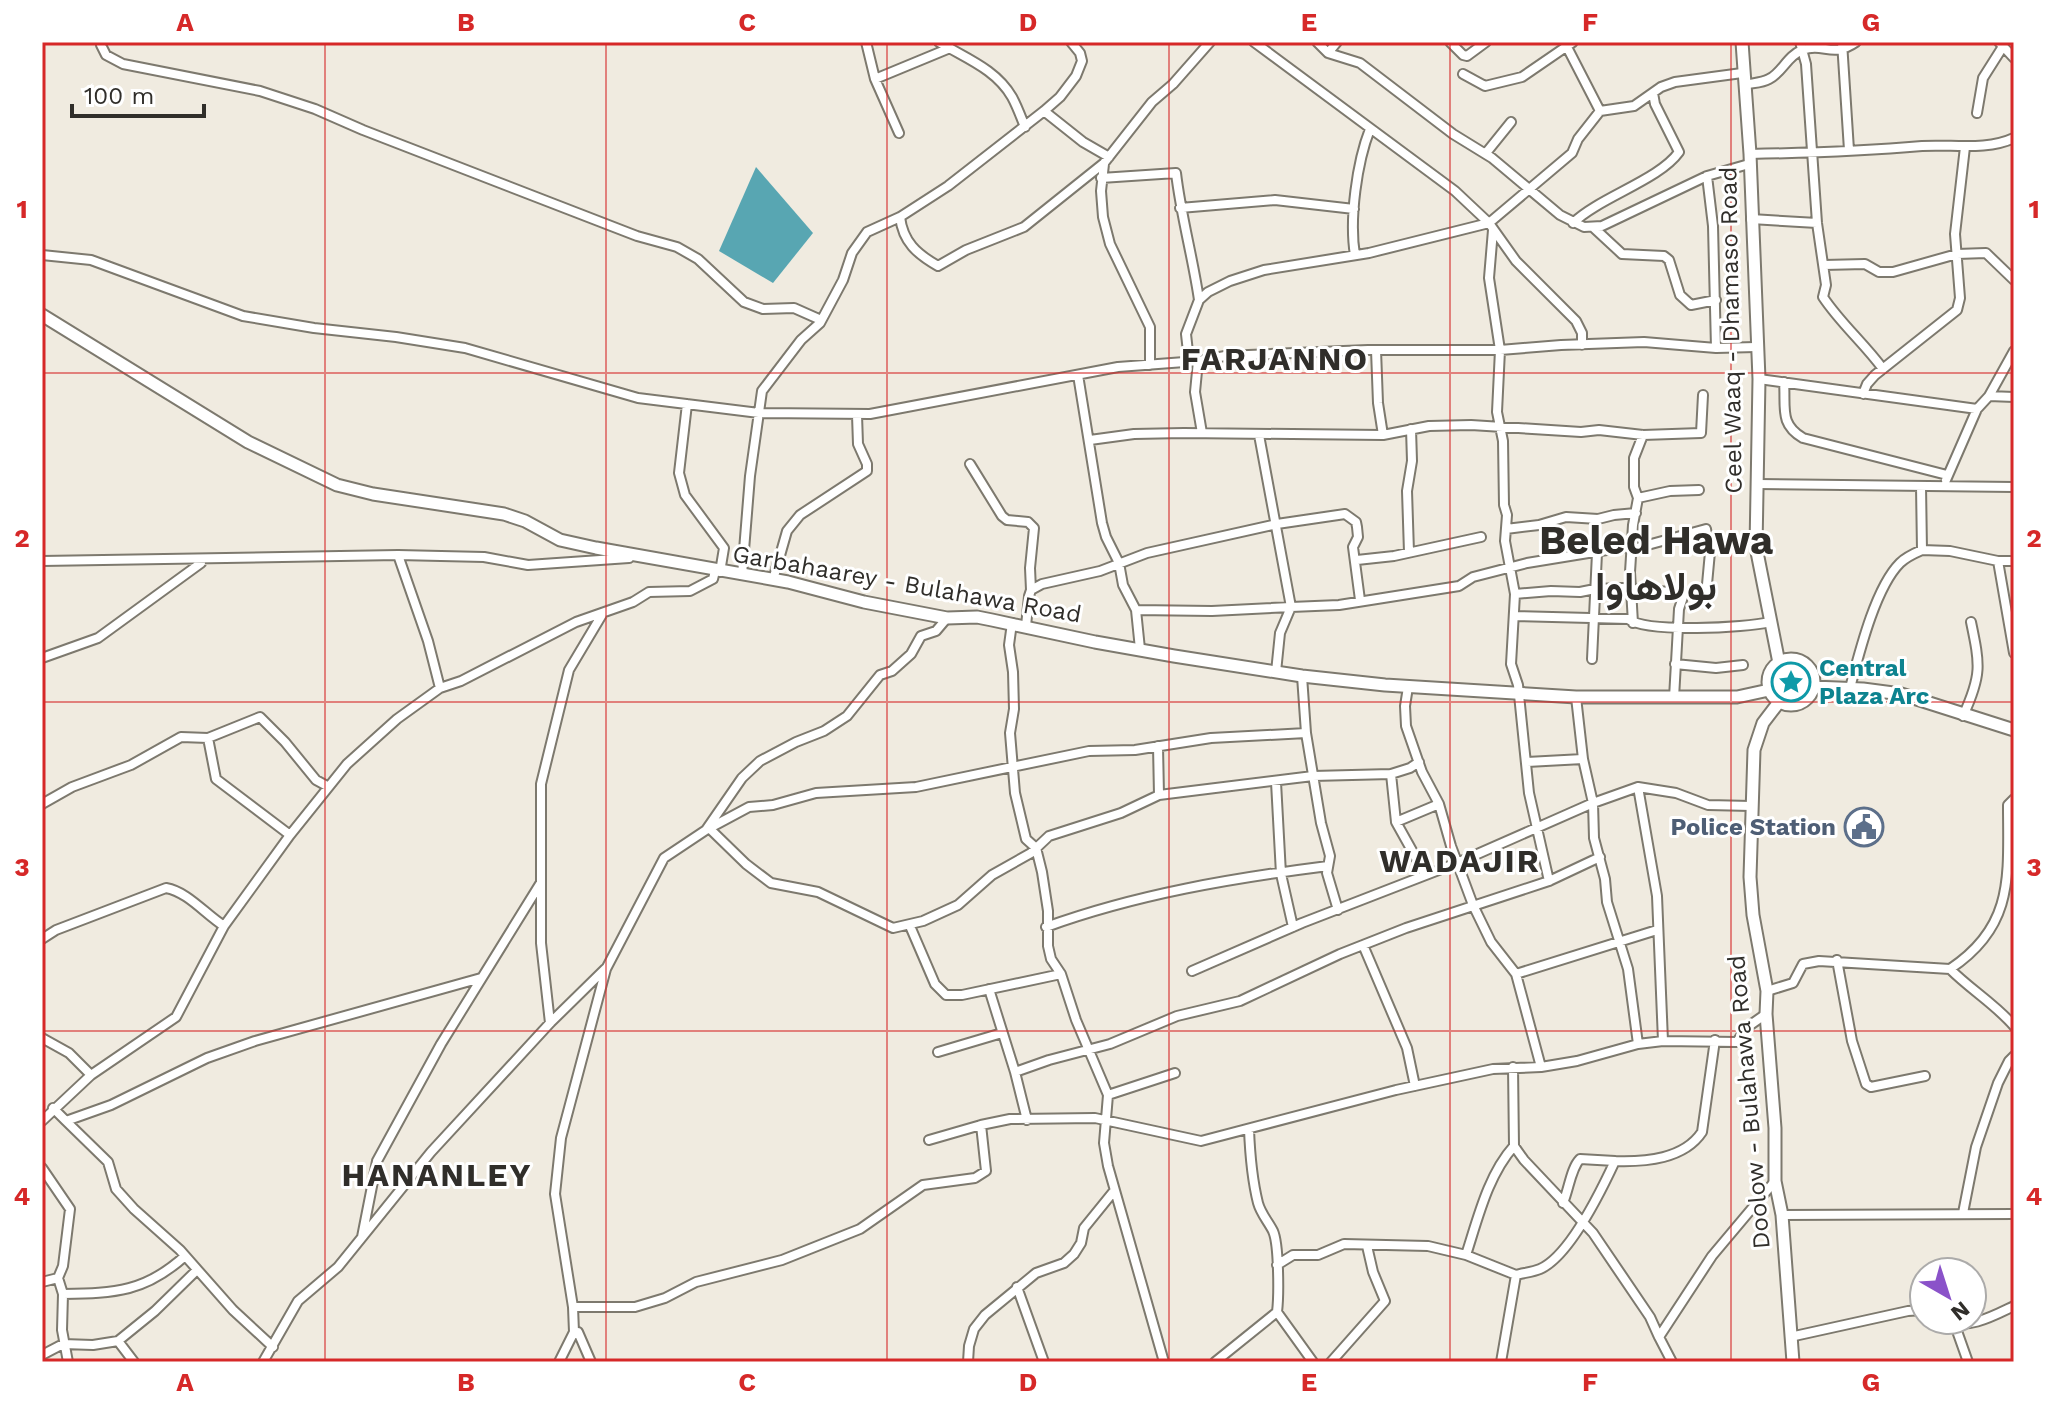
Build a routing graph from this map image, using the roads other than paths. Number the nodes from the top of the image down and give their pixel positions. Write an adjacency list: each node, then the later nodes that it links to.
1 (103, 42): 57 (street)
2 (866, 42): 21 (street)
3 (939, 42): 17 (street)
4 (1071, 42): 24 (street)
5 (1210, 42): 37 (street)
6 (1254, 42): 29 (street)
7 (1317, 42): 18 (street)
8 (1337, 42): 18 (street)
9 (1450, 42): 10 (street)
10 (1486, 42)
11 (1742, 42): 22 (main road, Ceel Waaq - Dhamaso Road)
12 (1856, 42): 16 (street)
13 (1570, 44): 20 (street); 25 (street)
14 (2001, 45): 19 (street); 26 (street)
15 (1801, 46): 16 (street); 22 (street); 34 (street)
16 (1842, 46): 33 (street)
17 (950, 48): 21 (street); 28 (street)
18 (1328, 53): 35 (street)
19 (2014, 58)
20 (1463, 74)
21 (875, 79): 30 (street)
22 (1743, 79): 23 (street); 36 (main road, Ceel Waaq - Dhamaso Road)
23 (1653, 93): 25 (street); 45 (street)
24 (1044, 111): 28 (street); 37 (street)
25 (1600, 111): 40 (street)
26 (1977, 113)
27 (1511, 122): 35 (street)
28 (1025, 127): 43 (street)
29 (1370, 129): 42 (street); 47 (street)
30 (899, 133)
31 (2014, 138): 32 (street)
32 (1965, 147): 33 (street); 49 (street)
33 (1849, 150): 34 (street)
34 (1813, 151): 36 (street); 46 (street)
35 (1486, 153): 40 (street)
36 (1749, 159): 38 (street); 44 (main road, Ceel Waaq - Dhamaso Road)
37 (1107, 160): 39 (street); 43 (street)
38 (1707, 176): 48 (street); 55 (street)
39 (1101, 178): 41 (street); 65 (street)
40 (1528, 188): 45 (street); 47 (street)
41 (1180, 208): 42 (street); 54 (street)
42 (1354, 209): 51 (street)
43 (900, 217): 57 (street)
44 (1751, 219): 46 (street); 59 (main road, Ceel Waaq - Dhamaso Road)
45 (1573, 223): 48 (street)
46 (1817, 223): 52 (street)
47 (1491, 226): 51 (street); 58 (street); 62 (street)
48 (1594, 228): 55 (street)
49 (1957, 254): 52 (street); 53 (street); 66 (street)
50 (42, 255): 74 (street)
51 (1355, 255): 54 (street)
52 (1824, 265): 66 (street)
53 (2014, 280)
54 (1199, 300): 64 (street)
55 (1716, 300): 60 (street)
56 (42, 315): 101 (main road, Garbahaarey - Bulahawa Road)
57 (821, 320): 76 (street)
58 (1582, 345): 60 (street); 62 (street)
59 (1756, 347): 60 (street); 68 (main road, Ceel Waaq - Dhamaso Road)
60 (1716, 348)
61 (1376, 350): 62 (street); 64 (street); 82 (street)
62 (1500, 350): 78 (street)
63 (2014, 351): 72 (street)
64 (1194, 361): 65 (street); 80 (street)
65 (1150, 365): 67 (street)
66 (1883, 369): 70 (street)
67 (1078, 375): 77 (street); 84 (street)
68 (1759, 379): 69 (street); 87 (main road, Ceel Waaq - Dhamaso Road)
69 (1784, 382): 70 (street); 86 (street)
70 (1863, 394): 75 (street)
71 (1703, 395): 83 (street)
72 (1989, 396): 73 (street); 75 (street)
73 (2014, 397)
74 (687, 404): 76 (street); 109 (street)
75 (1977, 409): 86 (street)
76 (759, 413): 77 (street); 110 (street)
77 (857, 415): 111 (street)
78 (1498, 426): 79 (street); 83 (street); 94 (street)
79 (1411, 429): 82 (street); 98 (street)
80 (1202, 433): 81 (street); 84 (street)
81 (1259, 435): 82 (street); 93 (street)
82 (1383, 435)
83 (1643, 435): 91 (street)
84 (1090, 440): 107 (street)
85 (970, 464): 114 (street)
86 (1946, 480): 88 (street); 89 (street)
87 (1757, 484): 88 (street); 124 (main road, Ceel Waaq - Dhamaso Road)
88 (1921, 486): 97 (street)
89 (2014, 487)
90 (1699, 490): 91 (street)
91 (1638, 498): 92 (street)
92 (1636, 513): 94 (street); 96 (street)
93 (1277, 524): 103 (street); 107 (street); 118 (street)
94 (1506, 529): 108 (street)
95 (1481, 537): 98 (street)
96 (1633, 549): 99 (street); 113 (street); 116 (street)
97 (1922, 550): 105 (street); 142 (street)
98 (1409, 552): 103 (street)
99 (1597, 553): 108 (street); 112 (street)
100 (398, 555): 101 (street); 102 (street); 141 (street)
101 (642, 557): 109 (main road, Garbahaarey - Bulahawa Road)
102 (201, 559): 104 (street); 132 (street)
103 (1357, 560): 117 (street)
104 (42, 561)
105 (1998, 561): 106 (street); 131 (street)
106 (2014, 561)
107 (1119, 563): 114 (street); 119 (street)
108 (1511, 569): 115 (street); 117 (street)
109 (717, 572): 110 (main road, Garbahaarey - Bulahawa Road); 120 (street)
110 (742, 575): 111 (main road, Garbahaarey - Bulahawa Road)
111 (773, 580): 122 (main road, Garbahaarey - Bulahawa Road)
112 (1595, 589): 113 (street); 115 (street); 123 (street)
113 (1632, 589): 116 (street); 127 (street)
114 (1031, 590): 128 (street)
115 (1515, 594): 121 (street)
116 (1684, 594): 129 (street)
117 (1360, 600): 118 (street)
118 (1291, 607): 119 (street); 137 (street)
119 (1136, 610): 130 (street)
120 (604, 612): 141 (street); 179 (street)
121 (1515, 616): 123 (street); 144 (street)
122 (947, 618): 126 (main road, Garbahaarey - Bulahawa Road); 169 (street)
123 (1595, 618): 127 (street); 133 (street)
124 (1770, 622): 129 (street); 134 (main road, Ceel Waaq - Dhamaso Road)
125 (1971, 622): 148 (street)
126 (1012, 623): 128 (main road, Garbahaarey - Bulahawa Road); 156 (street)
127 (1633, 623): 129 (street)
128 (1026, 626): 130 (main road, Garbahaarey - Bulahawa Road)
129 (1678, 626): 135 (street)
130 (1140, 649): 137 (main road, Garbahaarey - Bulahawa Road)
131 (2014, 653)
132 (42, 658)
133 (1592, 659)
134 (1779, 663): 140 (main road); 143 (main road)
135 (1675, 664): 136 (street); 146 (street)
136 (1743, 665)
137 (1276, 672): 138 (main road, Garbahaarey - Bulahawa Road)
138 (1302, 676): 139 (main road, Garbahaarey - Bulahawa Road); 150 (street)
139 (1408, 687): 144 (main road, Garbahaarey - Bulahawa Road); 154 (street)
140 (1813, 687): 142 (main road); 147 (main road)
141 (440, 688): 160 (street)
142 (1850, 688): 148 (main road)
143 (1769, 690): 146 (main road, Garbahaarey - Bulahawa Road); 147 (main road)
144 (1518, 692): 145 (main road, Garbahaarey - Bulahawa Road); 155 (street)
145 (1576, 697): 146 (main road, Garbahaarey - Bulahawa Road); 153 (street)
146 (1674, 698)
147 (1779, 702): 167 (main road, Doolow - Bulahawa Road)
148 (1963, 716): 149 (main road)
149 (2014, 730)
150 (1306, 733): 152 (street); 158 (street)
151 (208, 738): 160 (street); 165 (street); 171 (street)
152 (1158, 746): 156 (street); 162 (street)
153 (1583, 759): 155 (street); 164 (street)
154 (1419, 762): 157 (street); 166 (street)
155 (1527, 762): 170 (street)
156 (1013, 765): 169 (street); 172 (street)
157 (1391, 774): 158 (street); 168 (street)
158 (1313, 776): 159 (street); 175 (street)
159 (1276, 782): 162 (street); 176 (street)
160 (327, 786): 171 (street)
161 (1638, 787): 164 (street); 167 (street); 186 (street)
162 (1159, 795): 172 (street)
163 (2014, 799): 192 (street)
164 (1593, 803): 170 (street); 173 (street)
165 (42, 804)
166 (1439, 804): 168 (street); 174 (street)
167 (1751, 806): 198 (main road, Doolow - Bulahawa Road)
168 (1396, 822): 177 (street)
169 (708, 829): 183 (street); 191 (street)
170 (1538, 829): 174 (street); 178 (street)
171 (290, 835): 182 (street)
172 (1036, 848): 183 (street); 184 (street)
173 (1600, 857): 178 (street); 188 (street)
174 (1457, 863): 177 (street); 180 (street)
175 (1328, 866): 176 (street); 181 (street)
176 (1281, 874): 184 (street); 185 (street)
177 (1425, 874): 181 (street)
178 (1549, 881): 180 (street)
179 (541, 884): 196 (street); 200 (street)
180 (1473, 905): 189 (street); 195 (street)
181 (1338, 910): 185 (street)
182 (224, 926): 187 (street); 214 (street)
183 (910, 926): 197 (street)
184 (1046, 927): 194 (street)
185 (1293, 927): 193 (street)
186 (1657, 930): 188 (street); 205 (street)
187 (42, 939)
188 (1621, 942): 195 (street); 206 (street)
189 (1363, 945): 207 (street); 216 (street)
190 (1837, 960): 192 (street); 198 (street); 215 (street)
191 (606, 969): 200 (street); 248 (street)
192 (1950, 969): 201 (street)
193 (1192, 971)
194 (1061, 974): 197 (street); 207 (street)
195 (1516, 974): 211 (street)
196 (481, 978): 222 (street); 236 (street)
197 (989, 989): 202 (street)
198 (1767, 991): 199 (main road, Doolow - Bulahawa Road)
199 (1766, 1014): 204 (street); 229 (main road, Doolow - Bulahawa Road)
200 (550, 1023): 236 (street)
201 (2014, 1026)
202 (1002, 1033): 208 (street); 212 (street)
203 (42, 1038): 214 (street)
204 (1715, 1040): 205 (street); 227 (street)
205 (1663, 1041): 206 (street)
206 (1638, 1044): 211 (street)
207 (1091, 1050): 212 (street); 217 (street)
208 (938, 1052)
209 (2014, 1056): 232 (street)
210 (1513, 1067): 211 (street); 216 (street); 226 (street)
211 (1541, 1067)
212 (1015, 1072): 220 (street)
213 (1175, 1073): 217 (street)
214 (91, 1075): 218 (street)
215 (1925, 1076)
216 (1415, 1086): 224 (street)
217 (1108, 1095): 219 (street)
218 (53, 1108): 221 (street); 222 (street)
219 (1107, 1119): 220 (street); 224 (street); 230 (street)
220 (1027, 1120): 223 (street)
221 (42, 1121)
222 (66, 1121): 239 (street)
223 (981, 1125): 225 (street); 248 (street)
224 (1249, 1129): 240 (street)
225 (929, 1140)
226 (1514, 1146): 231 (street); 238 (street)
227 (1615, 1161): 231 (street); 235 (street)
228 (42, 1168): 243 (street)
229 (1775, 1181): 234 (main road, Doolow - Bulahawa Road); 254 (street)
230 (1114, 1191): 245 (street); 268 (street)
231 (1563, 1203): 235 (street)
232 (1963, 1213): 233 (street); 234 (street)
233 (2014, 1214)
234 (1782, 1215): 255 (main road, Doolow - Bulahawa Road)
235 (1583, 1224): 242 (street); 254 (street)
236 (361, 1238): 258 (street)
237 (1367, 1246): 238 (street); 240 (street); 272 (street)
238 (1466, 1255): 242 (street)
239 (185, 1256): 241 (street); 246 (street)
240 (1277, 1265): 250 (street)
241 (197, 1270): 256 (street); 258 (street)
242 (1516, 1275): 273 (street)
243 (58, 1278): 244 (street); 246 (street)
244 (42, 1282)
245 (1017, 1287): 266 (street); 267 (street)
246 (63, 1294): 257 (street)
247 (2014, 1306): 251 (street)
248 (573, 1307): 252 (street)
249 (1908, 1311): 255 (street)
250 (1277, 1312): 259 (street); 271 (street)
251 (1988, 1316)
252 (574, 1332): 264 (street); 265 (street)
253 (1959, 1336): 276 (street)
254 (1659, 1337): 274 (street)
255 (1790, 1337): 275 (main road, Doolow - Bulahawa Road)
256 (118, 1341): 257 (street); 262 (street)
257 (63, 1344): 260 (street); 261 (street)
258 (273, 1347): 263 (street)
259 (1225, 1354): 269 (street); 270 (street)
260 (42, 1355)
261 (68, 1362)
262 (134, 1362)
263 (263, 1362)
264 (559, 1362)
265 (591, 1362)
266 (968, 1362)
267 (1044, 1362)
268 (1164, 1362)
269 (1215, 1362)
270 (1232, 1362)
271 (1313, 1362)
272 (1331, 1362)
273 (1501, 1362)
274 (1672, 1362)
275 (1793, 1362)
276 (1968, 1362)

